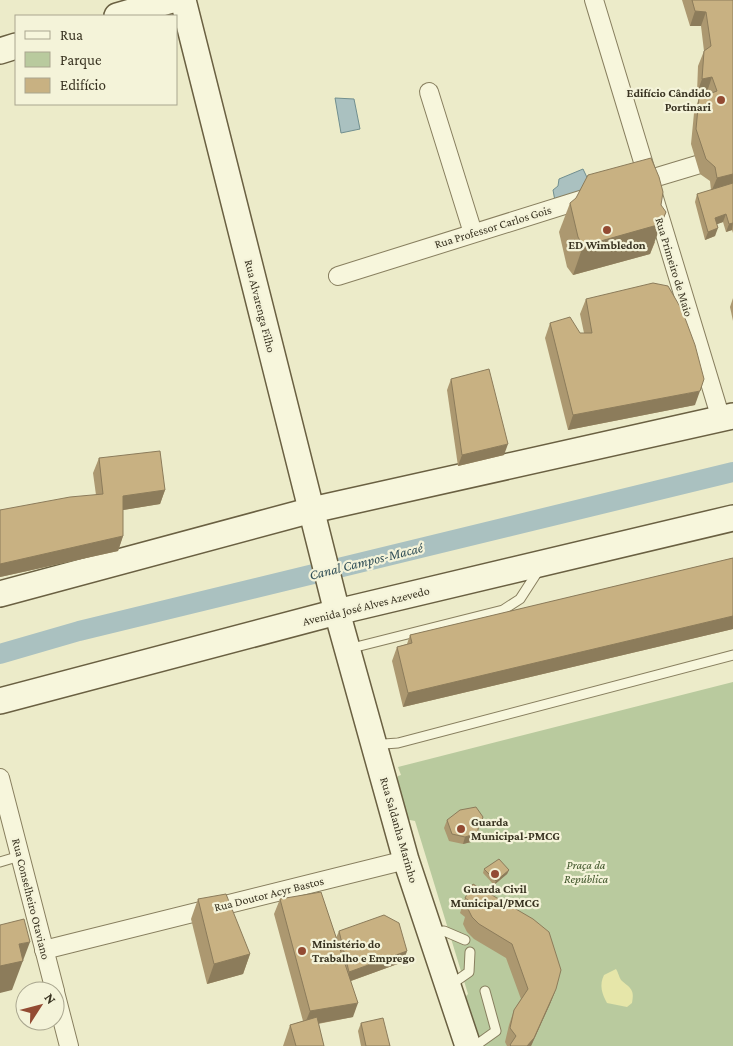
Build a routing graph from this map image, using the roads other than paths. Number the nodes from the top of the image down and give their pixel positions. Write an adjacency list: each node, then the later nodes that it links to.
1 (172, 0): 4 (main road)
2 (183, 0): 15 (main road, Rua Alvarenga Filho)
3 (594, 0): 9 (street, Rua Primeiro de Maio)
4 (120, 15)
5 (15, 46): 6 (main road)
6 (0, 51)
7 (429, 92): 12 (street)
8 (733, 154): 9 (street)
9 (648, 179): 10 (street); 14 (street, Rua Primeiro de Maio)
10 (620, 188)
11 (602, 193): 12 (street, Rua Professor Carlos Gois)
12 (473, 232): 13 (street, Rua Professor Carlos Gois)
13 (338, 276)
14 (727, 418): 15 (main road)
15 (312, 510): 18 (main road); 19 (main road, Rua Alvarenga Filho)
16 (733, 518): 17 (main road, Avenida José Alves Azevedo)
17 (543, 563): 19 (main road, Avenida José Alves Azevedo); 20 (lane)
18 (0, 594)
19 (336, 612): 20 (main road, Rua Saldanha Marinho); 22 (main road, Avenida José Alves Azevedo)
20 (348, 650): 23 (main road, Rua Saldanha Marinho)
21 (733, 655): 23 (lane)
22 (0, 701)
23 (373, 740): 26 (main road, Rua Saldanha Marinho)
24 (0, 778): 25 (street, Rua Conselheiro Otaviano)
25 (20, 856): 27 (lane); 30 (street, Rua Conselheiro Otaviano)
26 (406, 860): 28 (main road, Rua Saldanha Marinho); 30 (street, Rua Doutor Acyr Bastos)
27 (0, 862)
28 (430, 932): 29 (lane); 33 (main road, Rua Saldanha Marinho)
29 (465, 940)
30 (44, 950): 32 (street, Rua Conselheiro Otaviano)
31 (470, 952): 33 (lane)
32 (52, 981)
33 (448, 986): 37 (main road, Rua Saldanha Marinho)
34 (485, 991): 38 (lane)
35 (65, 1031): 36 (street, Rua Conselheiro Otaviano)
36 (69, 1046)
37 (468, 1046)
38 (475, 1046)

